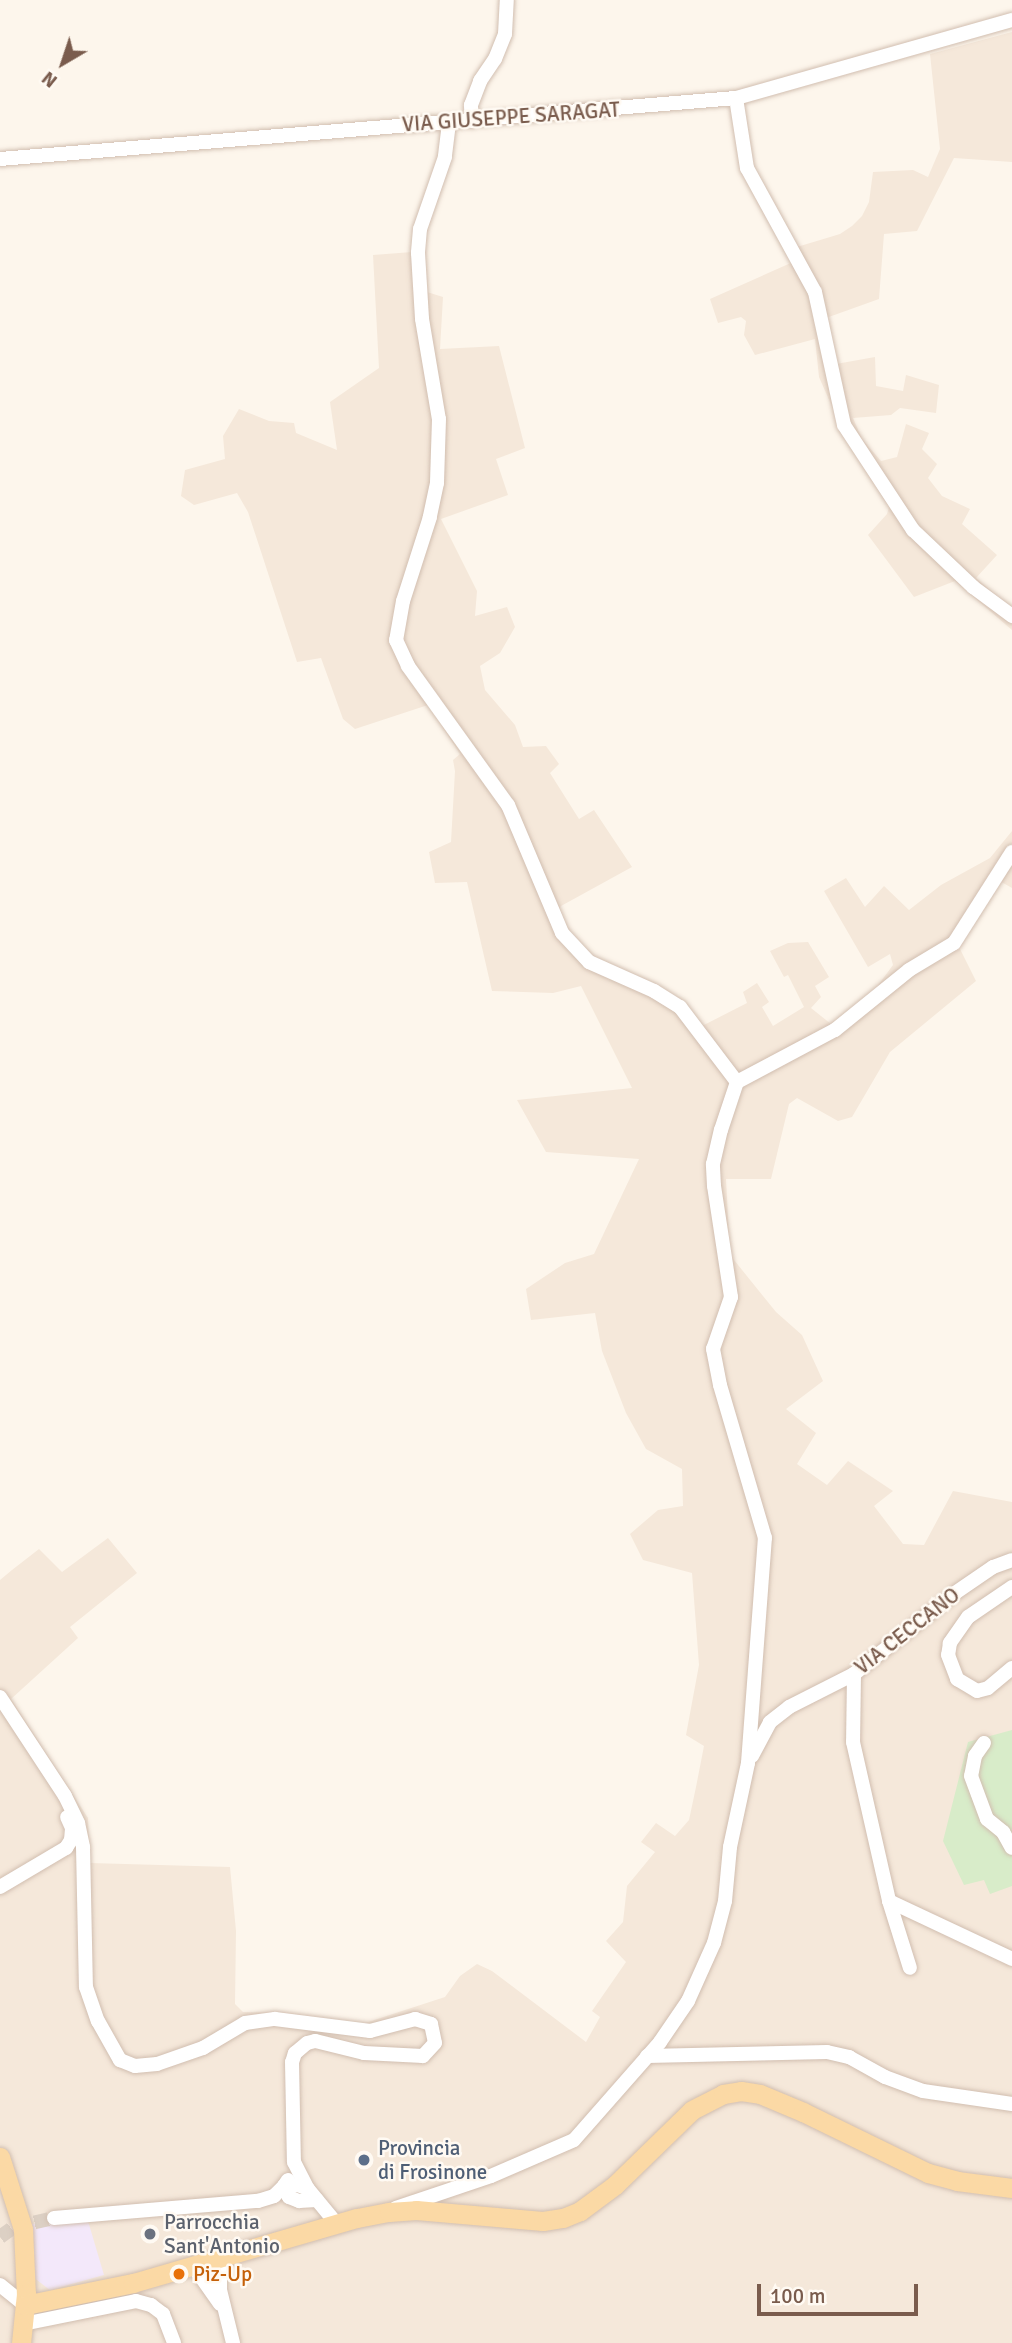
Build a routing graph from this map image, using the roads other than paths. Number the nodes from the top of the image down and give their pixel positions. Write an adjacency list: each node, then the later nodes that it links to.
1 (507, 0): 4 (street)
2 (1012, 20): 3 (street, VIA GIUSEPPE SARAGAT)
3 (736, 98): 4 (street, VIA GIUSEPPE SARAGAT); 7 (street)
4 (472, 121): 5 (street, VIA GIUSEPPE SARAGAT)
5 (449, 123): 6 (street, VIA GIUSEPPE SARAGAT); 11 (street)
6 (0, 159)
7 (1012, 616)
8 (1012, 852): 9 (street)
9 (998, 871): 10 (street); 11 (street)
10 (1012, 878)
11 (737, 1082): 18 (street)
12 (1012, 1560): 15 (street, VIA CECCANO)
13 (1012, 1587): 14 (street)
14 (1012, 1668)
15 (854, 1674): 18 (street, VIA CECCANO); 22 (street)
16 (0, 1697): 19 (street)
17 (984, 1744): 20 (street)
18 (748, 1763): 25 (street)
19 (65, 1796): 21 (street); 28 (street)
20 (1012, 1848)
21 (0, 1886)
22 (889, 1901): 23 (street); 24 (street)
23 (1012, 1959)
24 (909, 1968)
25 (647, 2056): 26 (street); 32 (street)
26 (1012, 2104)
27 (0, 2157): 39 (main road)
28 (294, 2162): 29 (street); 31 (street)
29 (284, 2186): 31 (street); 33 (street)
30 (1012, 2188): 32 (main road)
31 (312, 2195): 34 (street)
32 (389, 2212): 34 (main road)
33 (54, 2218)
34 (337, 2224): 35 (main road)
35 (224, 2258): 36 (main road); 38 (street)
36 (194, 2267): 38 (street); 39 (main road)
37 (0, 2285): 39 (street)
38 (225, 2311): 41 (street)
39 (23, 2324): 40 (street)
40 (174, 2343)
41 (233, 2343)

